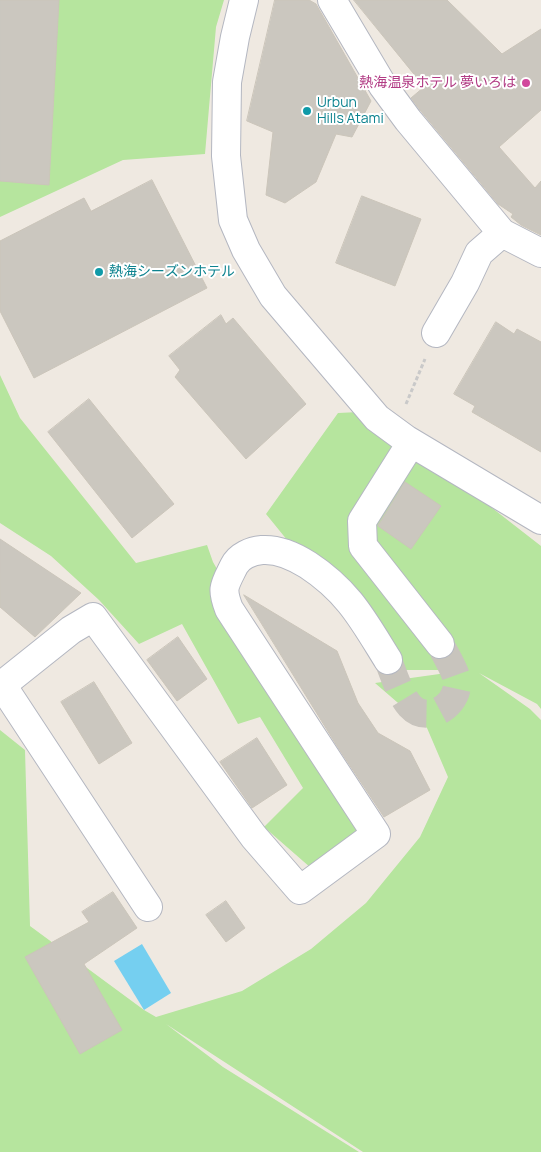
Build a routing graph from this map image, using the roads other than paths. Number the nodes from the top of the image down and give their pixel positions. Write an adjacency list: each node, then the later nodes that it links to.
1 (244, 0): 6 (street)
2 (332, 0): 3 (street)
3 (502, 232): 4 (street); 5 (street)
4 (541, 253)
5 (436, 334)
6 (403, 437): 7 (street); 8 (street)
7 (541, 520)
8 (440, 644)
9 (388, 660): 10 (street)
10 (148, 907)

